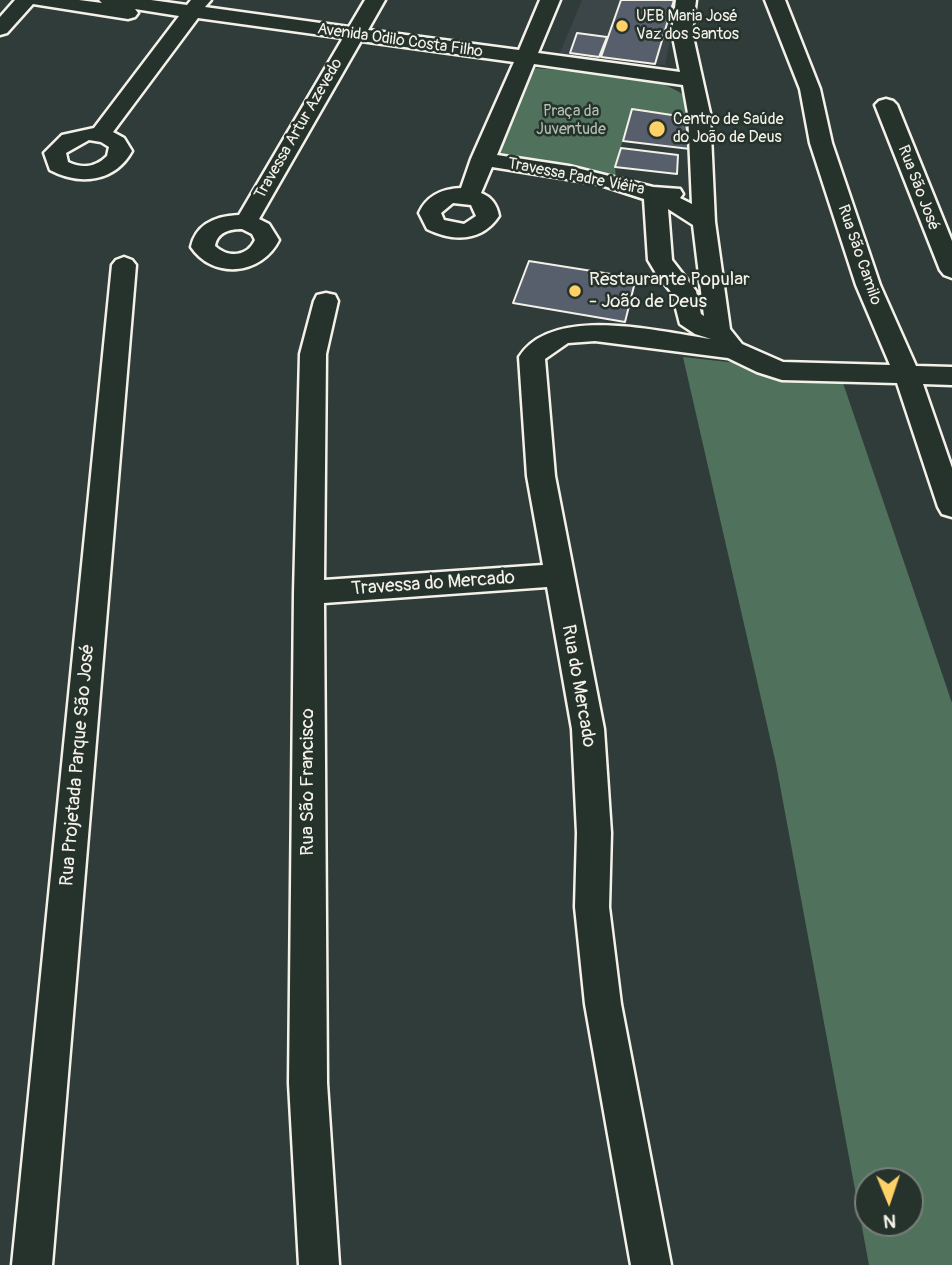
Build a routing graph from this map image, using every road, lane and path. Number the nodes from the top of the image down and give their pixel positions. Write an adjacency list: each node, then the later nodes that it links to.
1 (26, 0): 9 (street)
2 (38, 0): 8 (street, Avenida Odilo Costa Filho)
3 (109, 0): 8 (street, Avenida Odilo Costa Filho)
4 (375, 0): 10 (street, Travessa Artur Azevedo)
5 (550, 0): 11 (street, Travessa Padre Viêira)
6 (686, 0): 12 (street)
7 (775, 0): 25 (street, Rua São Camilo)
8 (193, 11): 10 (street, Avenida Odilo Costa Filho); 14 (street)
9 (0, 29)
10 (351, 40): 11 (street, Avenida Odilo Costa Filho); 19 (street, Travessa Artur Azevedo)
11 (522, 63): 12 (street, Avenida Odilo Costa Filho); 15 (street, Travessa Padre Viêira)
12 (691, 80): 17 (street)
13 (886, 104): 22 (street, Rua São José)
14 (100, 135)
15 (482, 159): 16 (street, Travessa Padre Viêira); 18 (street, Travessa Padre Viêira)
16 (655, 192): 17 (street); 20 (street, Travessa Padre Viêira); 24 (street)
17 (703, 193): 20 (street)
18 (469, 196)
19 (246, 222)
20 (704, 222): 24 (street)
21 (124, 265): 30 (street, Rua Projetada Parque São José)
22 (952, 270)
23 (326, 301): 29 (street, Rua São Francisco)
24 (726, 340): 25 (street); 28 (street, Rua do Mercado)
25 (906, 373): 26 (street); 27 (street, Rua São Camilo)
26 (952, 376)
27 (952, 507)
28 (557, 575): 29 (street, Travessa do Mercado); 32 (street, Rua do Mercado)
29 (309, 593): 31 (street, Rua São Francisco)
30 (32, 1265)
31 (319, 1265)
32 (651, 1265)

